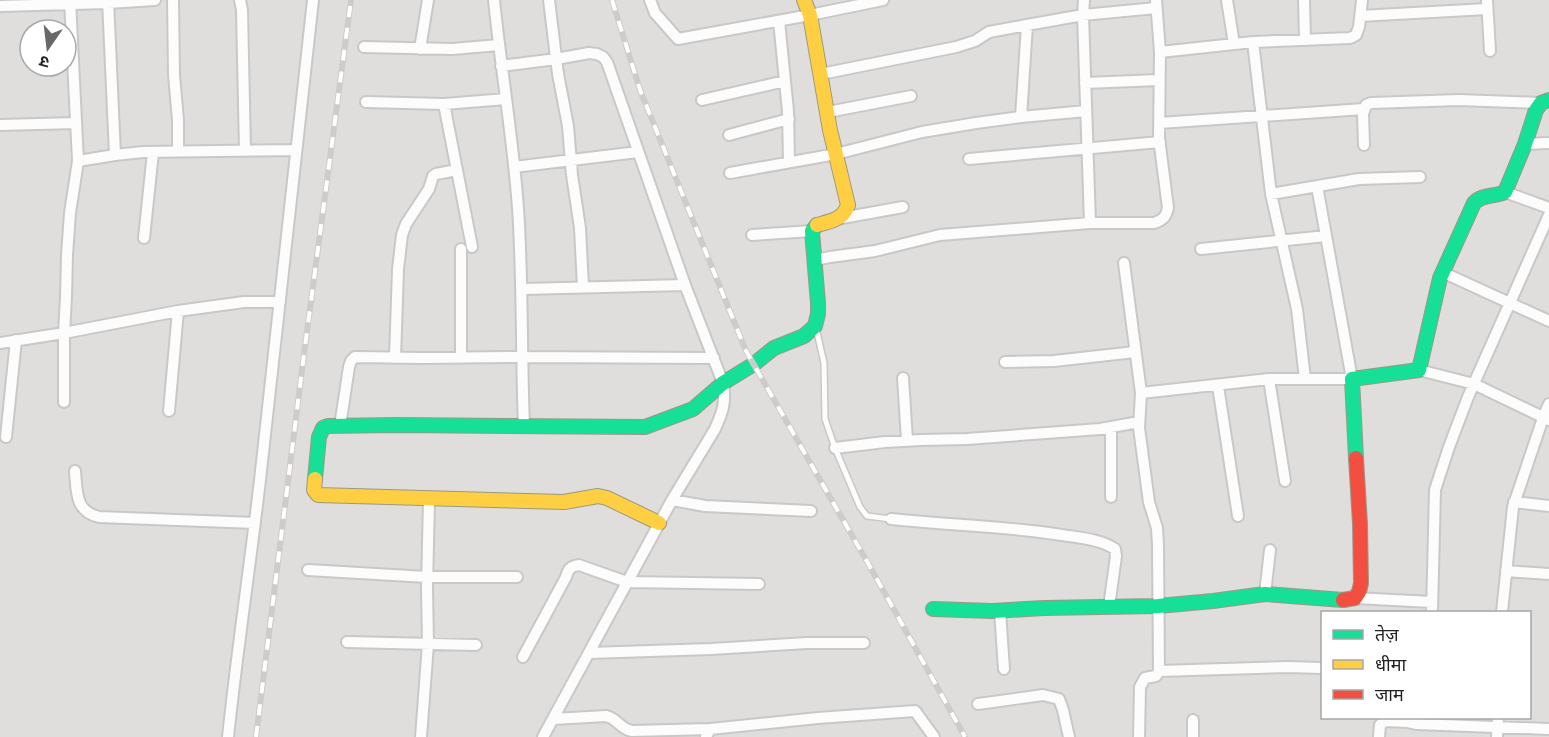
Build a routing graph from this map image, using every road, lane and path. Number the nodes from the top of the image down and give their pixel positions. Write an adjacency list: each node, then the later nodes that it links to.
1 (155, 0): 16 (street)
2 (173, 0): 63 (street)
3 (240, 0): 61 (street)
4 (313, 0): 60 (street)
5 (428, 0): 30 (street)
6 (494, 0): 28 (street)
7 (549, 0): 33 (street)
8 (650, 0): 23 (street)
9 (804, 0): 20 (street)
10 (884, 0): 20 (street)
11 (1084, 0): 21 (street)
12 (1227, 0): 27 (street)
13 (1304, 0): 25 (street)
14 (1362, 0): 22 (street)
15 (70, 2): 16 (street); 17 (street); 51 (street)
16 (108, 2): 66 (street)
17 (5, 4)
18 (1156, 4): 21 (street); 32 (street)
19 (1487, 4): 22 (street); 31 (street)
20 (810, 15): 23 (street); 35 (street)
21 (1083, 15): 24 (street); 38 (street)
22 (1360, 16): 25 (street)
23 (779, 21): 37 (street)
24 (1027, 25): 35 (street); 48 (street)
25 (1305, 40): 26 (street)
26 (1253, 42): 27 (street); 49 (street)
27 (1234, 44): 32 (street)
28 (499, 45): 30 (street); 34 (street)
29 (364, 47): 30 (street)
30 (420, 49)
31 (1490, 51)
32 (1160, 52): 36 (street)
33 (556, 59): 34 (street); 64 (street); 68 (street)
34 (501, 66): 40 (street)
35 (821, 74): 47 (street)
36 (1159, 80): 38 (street); 52 (street)
37 (785, 81): 41 (street); 50 (street)
38 (1085, 83): 46 (street)
39 (911, 96): 47 (street)
40 (506, 99): 44 (street); 71 (street)
41 (702, 100)
42 (366, 102): 44 (street)
43 (1545, 102): 45 (street); 57 (street)
44 (444, 104): 72 (street)
45 (1364, 110): 49 (street); 58 (street)
46 (1086, 111): 48 (street); 59 (street)
47 (828, 112): 65 (street)
48 (1021, 117): 65 (street)
49 (1263, 117): 52 (street); 77 (street)
50 (789, 119): 54 (street); 70 (street)
51 (76, 123): 53 (street); 69 (street)
52 (1159, 123): 55 (street)
53 (0, 125)
54 (729, 135)
55 (1160, 142): 59 (street); 82 (street)
56 (1549, 143): 57 (street)
57 (1526, 144): 76 (street)
58 (1365, 146)
59 (1087, 148): 67 (street); 82 (street)
60 (296, 150): 61 (street); 97 (street)
61 (245, 151): 63 (street)
62 (153, 152): 63 (street); 66 (street); 86 (street)
63 (178, 152)
64 (638, 152): 68 (street); 94 (street)
65 (836, 154): 70 (street); 81 (street)
66 (115, 155): 69 (street)
67 (969, 159)
68 (571, 160): 71 (street); 95 (street)
69 (78, 161): 102 (street)
70 (789, 162): 73 (street)
71 (514, 167): 96 (street)
72 (457, 170): 88 (street); 107 (street)
73 (730, 173)
74 (1420, 177): 75 (street)
75 (1317, 186): 77 (street); 85 (street)
76 (1506, 192): 79 (street); 93 (street)
77 (1271, 194): 87 (street)
78 (903, 207): 81 (street)
79 (1549, 208)
80 (1549, 215): 98 (street)
81 (842, 218): 83 (street)
82 (1090, 223): 91 (street)
83 (812, 231): 84 (street); 91 (street)
84 (752, 235)
85 (1326, 236): 87 (street); 114 (street)
86 (144, 238)
87 (1281, 241): 90 (street); 113 (street)
88 (472, 247)
89 (461, 249): 108 (street)
90 (1201, 249)
91 (814, 260): 101 (street)
92 (1124, 263): 105 (street)
93 (1442, 272): 98 (street); 111 (street)
94 (685, 285): 95 (street); 109 (street)
95 (583, 286): 96 (street)
96 (523, 289): 106 (street)
97 (280, 302): 99 (street); 141 (street)
98 (1510, 303): 100 (street); 117 (street)
99 (178, 311): 102 (street); 122 (street)
100 (1549, 321)
101 (815, 326): 116 (street); 130 (lane)
102 (64, 333): 103 (street); 120 (street)
103 (16, 340): 104 (street); 128 (street)
104 (0, 342)
105 (1135, 352): 110 (street); 119 (street)
106 (522, 357): 108 (street); 109 (street); 126 (street)
107 (395, 358): 108 (street); 125 (street)
108 (461, 358)
109 (714, 358): 116 (street)
110 (1005, 362)
111 (1419, 370): 114 (street); 117 (street)
112 (903, 378): 129 (street)
113 (1305, 379): 114 (street); 115 (street)
114 (1352, 379): 152 (street)
115 (1269, 380): 118 (street); 132 (street)
116 (723, 383): 126 (street); 135 (street)
117 (1474, 384): 123 (street); 155 (street)
118 (1218, 386): 119 (street); 139 (street)
119 (1141, 393): 124 (street)
120 (64, 402)
121 (1549, 404): 123 (street)
122 (169, 411)
123 (1546, 419): 136 (street)
124 (1139, 422): 127 (street); 153 (street)
125 (340, 426): 126 (street); 134 (street)
126 (524, 426)
127 (1112, 427): 129 (street); 133 (street)
128 (6, 437)
129 (907, 440): 130 (street)
130 (835, 448): 140 (lane)
131 (75, 471): 141 (street)
132 (1285, 481)
133 (1111, 497)
134 (429, 499): 142 (street); 147 (street)
135 (672, 500): 138 (street); 142 (street)
136 (1514, 502): 137 (street); 145 (street)
137 (1549, 506)
138 (811, 511)
139 (1238, 516)
140 (891, 519): 154 (street)
141 (255, 523): 175 (street)
142 (659, 523): 149 (street)
143 (1270, 550): 151 (street)
144 (308, 570): 147 (street)
145 (1506, 571): 146 (street); 158 (street)
146 (1549, 574)
147 (427, 577): 148 (street); 161 (street)
148 (517, 577)
149 (627, 582): 150 (street); 163 (street); 164 (street)
150 (759, 584)
151 (1265, 594): 152 (street); 153 (street)
152 (1355, 598): 155 (street)
153 (1158, 606): 154 (street); 167 (street)
154 (1109, 607): 157 (street)
155 (1432, 607)
156 (933, 609): 157 (street)
157 (1000, 611): 166 (street)
158 (1502, 611)
159 (347, 642): 161 (street)
160 (864, 643): 163 (street)
161 (428, 644): 162 (street); 176 (street)
162 (476, 645)
163 (589, 653): 169 (street)
164 (523, 657)
165 (1321, 668): 167 (street)
166 (1004, 669)
167 (1159, 671): 180 (street)
168 (978, 704): 179 (street)
169 (553, 719): 174 (street); 177 (street)
170 (1193, 720): 181 (street)
171 (1405, 720): 172 (street); 182 (street)
172 (1498, 727): 173 (street)
173 (1549, 729)
174 (708, 733): 178 (street)
175 (228, 737)
176 (421, 737)
177 (543, 737)
178 (933, 737)
179 (1069, 737)
180 (1139, 737)
181 (1193, 737)
182 (1379, 737)

